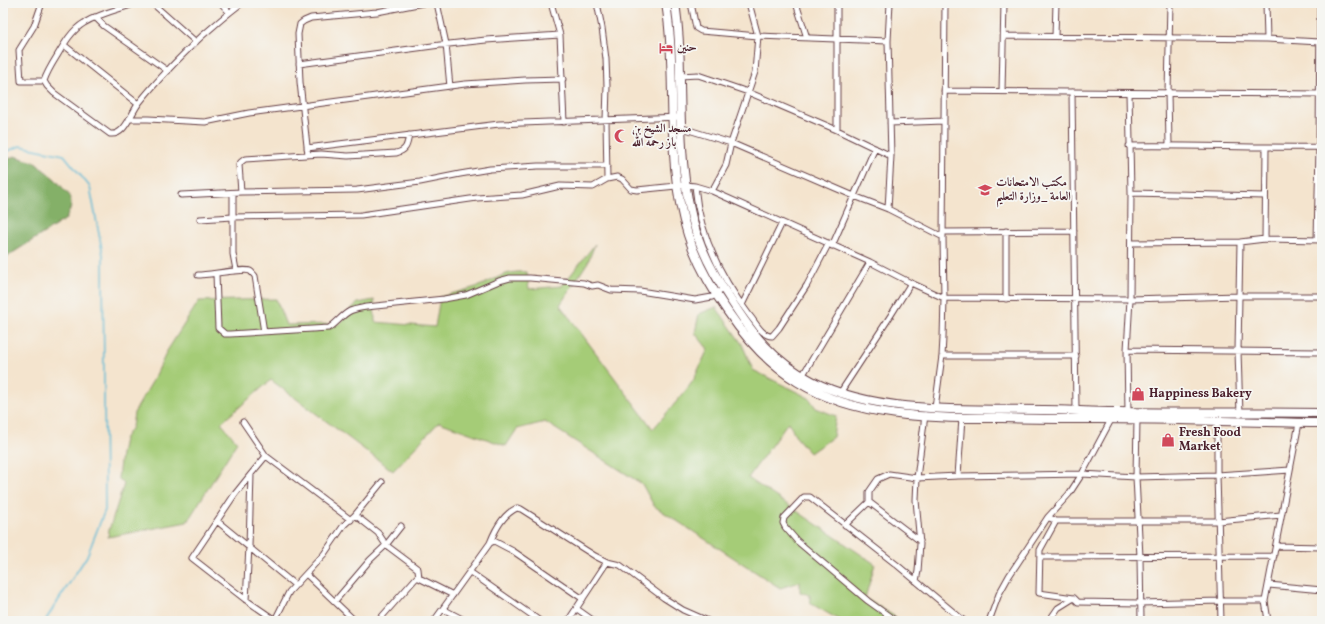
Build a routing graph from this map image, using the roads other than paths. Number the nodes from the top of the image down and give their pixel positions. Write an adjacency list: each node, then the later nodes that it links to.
1 (42, 3): 43 (street)
2 (136, 3): 25 (street)
3 (152, 3): 35 (street)
4 (221, 3): 24 (street)
5 (242, 3): 24 (street)
6 (423, 3): 23 (street)
7 (437, 3): 37 (street)
8 (551, 3): 26 (street)
9 (597, 3): 55 (street)
10 (666, 3): 56 (main road)
11 (675, 3): 41 (main road)
12 (691, 3): 27 (street)
13 (749, 3): 27 (street)
14 (796, 3): 30 (street)
15 (837, 3): 31 (street)
16 (890, 3): 34 (street)
17 (945, 3): 45 (street)
18 (1004, 3): 28 (street)
19 (1056, 3): 29 (street)
20 (1170, 3): 32 (street)
21 (1266, 3): 33 (street)
22 (1320, 3): 36 (street)
23 (395, 6): 39 (street)
24 (229, 12): 35 (street)
25 (95, 17): 38 (street); 40 (street)
26 (560, 35): 37 (street); 42 (street)
27 (758, 36): 30 (street); 47 (street)
28 (1004, 36): 29 (street); 46 (street)
29 (1056, 36): 32 (street)
30 (807, 38): 31 (street)
31 (836, 39): 34 (street); 60 (street)
32 (1169, 39): 33 (street); 50 (street)
33 (1267, 39): 36 (street)
34 (888, 41): 59 (street)
35 (196, 42): 40 (street)
36 (1319, 42): 51 (street)
37 (446, 44): 39 (street); 44 (street)
38 (64, 45): 43 (street); 52 (street)
39 (299, 64): 53 (street)
40 (168, 71): 52 (street)
41 (680, 76): 47 (street); 56 (main road)
42 (563, 79): 44 (street); 58 (street)
43 (44, 81): 54 (street)
44 (450, 86): 53 (street)
45 (944, 91): 46 (street); 57 (street)
46 (1002, 91): 48 (street)
47 (748, 92): 60 (street); 62 (street)
48 (1072, 92): 49 (street); 87 (street)
49 (1129, 92): 50 (street); 64 (street)
50 (1168, 92): 51 (street); 63 (street)
51 (1320, 94): 65 (street)
52 (138, 104): 54 (street)
53 (302, 106): 54 (street); 66 (street)
54 (129, 119)
55 (606, 120): 56 (street); 58 (street); 71 (street)
56 (676, 121): 62 (street); 73 (main road)
57 (944, 121): 59 (street); 88 (street)
58 (564, 122): 61 (street)
59 (890, 123): 70 (street)
60 (837, 130): 67 (street)
61 (409, 135): 66 (street); 69 (street)
62 (731, 143): 75 (street); 80 (street)
63 (1169, 145): 64 (street); 68 (street)
64 (1130, 146): 78 (street)
65 (1320, 147): 68 (street); 90 (street)
66 (307, 148): 69 (street)
67 (875, 148): 70 (street); 80 (street)
68 (1266, 148): 81 (street)
69 (308, 155): 76 (street)
70 (891, 156): 82 (street)
71 (607, 166): 72 (street); 76 (street)
72 (607, 179): 73 (street); 83 (street)
73 (682, 185): 74 (street); 99 (main road); 100 (main road)
74 (695, 186): 75 (street); 107 (street)
75 (712, 191): 85 (street)
76 (241, 192): 77 (street)
77 (234, 193): 79 (street); 83 (street)
78 (1131, 193): 81 (street); 92 (street)
79 (182, 195)
80 (854, 196): 82 (street); 93 (street)
81 (1265, 196): 89 (street)
82 (888, 209): 88 (street)
83 (233, 217): 84 (street); 95 (street)
84 (200, 219)
85 (782, 223): 93 (street); 107 (street)
86 (1006, 231): 87 (street); 88 (street); 104 (street)
87 (1074, 231): 105 (street)
88 (943, 234): 103 (street)
89 (1264, 239): 90 (street); 91 (street)
90 (1320, 240)
91 (1240, 242): 92 (street); 101 (street)
92 (1131, 243): 106 (street)
93 (830, 244): 94 (street); 107 (street)
94 (870, 262): 98 (street); 114 (street)
95 (236, 270): 96 (street); 108 (street)
96 (216, 274): 97 (street); 108 (street)
97 (198, 275)
98 (910, 283): 103 (street); 115 (street)
99 (723, 289): 100 (street); 107 (main road)
100 (716, 294): 107 (main road); 108 (street)
101 (1239, 296): 102 (street); 106 (street); 110 (street)
102 (1322, 296)
103 (944, 298): 104 (street); 112 (street)
104 (1006, 299): 105 (street)
105 (1074, 299): 106 (street); 113 (street)
106 (1130, 299): 109 (street)
107 (737, 311): 114 (main road)
108 (264, 332)
109 (1127, 350): 110 (street); 121 (street)
110 (1238, 351): 111 (street); 119 (street)
111 (1322, 352)
112 (942, 356): 113 (street); 116 (street)
113 (1076, 356): 117 (street)
114 (800, 379): 115 (main road); 118 (main road)
115 (840, 392): 118 (main road)
116 (935, 408): 117 (main road); 118 (main road)
117 (1076, 410): 122 (main road)
118 (925, 412): 123 (main road); 136 (street)
119 (1240, 412): 120 (main road); 121 (main road); 125 (street)
120 (1322, 413)
121 (1134, 414): 122 (main road); 124 (main road); 135 (street)
122 (1113, 416): 123 (main road); 132 (street)
123 (962, 418): 134 (street)
124 (1217, 421): 125 (main road); 133 (street)
125 (1240, 421): 127 (main road)
126 (243, 422): 129 (street)
127 (1299, 423): 128 (main road); 130 (street)
128 (1322, 423)
129 (266, 456): 131 (street); 142 (street)
130 (1290, 470): 133 (street); 139 (street)
131 (251, 474): 143 (street); 153 (street)
132 (1082, 474): 134 (street); 135 (street); 141 (street)
133 (1217, 475): 135 (street); 144 (street)
134 (958, 476): 136 (street)
135 (1136, 477): 146 (street)
136 (917, 478): 138 (street); 149 (street)
137 (382, 482): 140 (street)
138 (869, 502): 147 (street); 149 (street)
139 (1281, 515): 144 (street); 152 (street)
140 (355, 516): 142 (street); 151 (street)
141 (1048, 517): 145 (street); 189 (street)
142 (351, 520): 161 (street)
143 (217, 521): 153 (street); 170 (street)
144 (1218, 521): 146 (street); 155 (street)
145 (1056, 522): 146 (street); 157 (street)
146 (1138, 522): 158 (street)
147 (845, 525): 163 (street); 187 (street)
148 (401, 526): 151 (street)
149 (920, 541): 163 (street)
150 (490, 543): 159 (street); 160 (street); 169 (street)
151 (386, 546): 162 (street); 171 (street)
152 (1276, 546): 154 (street); 156 (street)
153 (249, 547): 165 (street); 170 (street)
154 (1322, 547)
155 (1218, 556): 156 (street); 158 (street); 172 (street)
156 (1274, 556): 164 (street)
157 (1040, 557): 158 (street); 168 (street)
158 (1140, 557): 174 (street)
159 (606, 562): 169 (street); 186 (street)
160 (470, 572): 167 (street); 183 (street)
161 (306, 574): 165 (street); 171 (street)
162 (419, 578): 167 (street); 180 (street)
163 (916, 581): 188 (street)
164 (1269, 585): 166 (street); 173 (street)
165 (295, 586): 178 (street)
166 (1322, 590)
167 (453, 595): 175 (street)
168 (1074, 598): 174 (street); 190 (street)
169 (584, 599): 176 (street)
170 (246, 600): 178 (street)
171 (335, 601): 179 (street)
172 (1220, 601): 173 (street); 174 (street); 192 (street)
173 (1265, 601): 177 (street)
174 (1140, 603): 191 (street)
175 (443, 609): 181 (street); 182 (street)
176 (577, 609): 184 (street); 185 (street)
177 (1267, 620)
178 (276, 621)
179 (355, 621)
180 (378, 621)
181 (434, 621)
182 (466, 621)
183 (540, 621)
184 (568, 621)
185 (594, 621)
186 (708, 621)
187 (896, 621)
188 (964, 621)
189 (989, 621)
190 (1048, 621)
191 (1141, 621)
192 (1221, 621)

